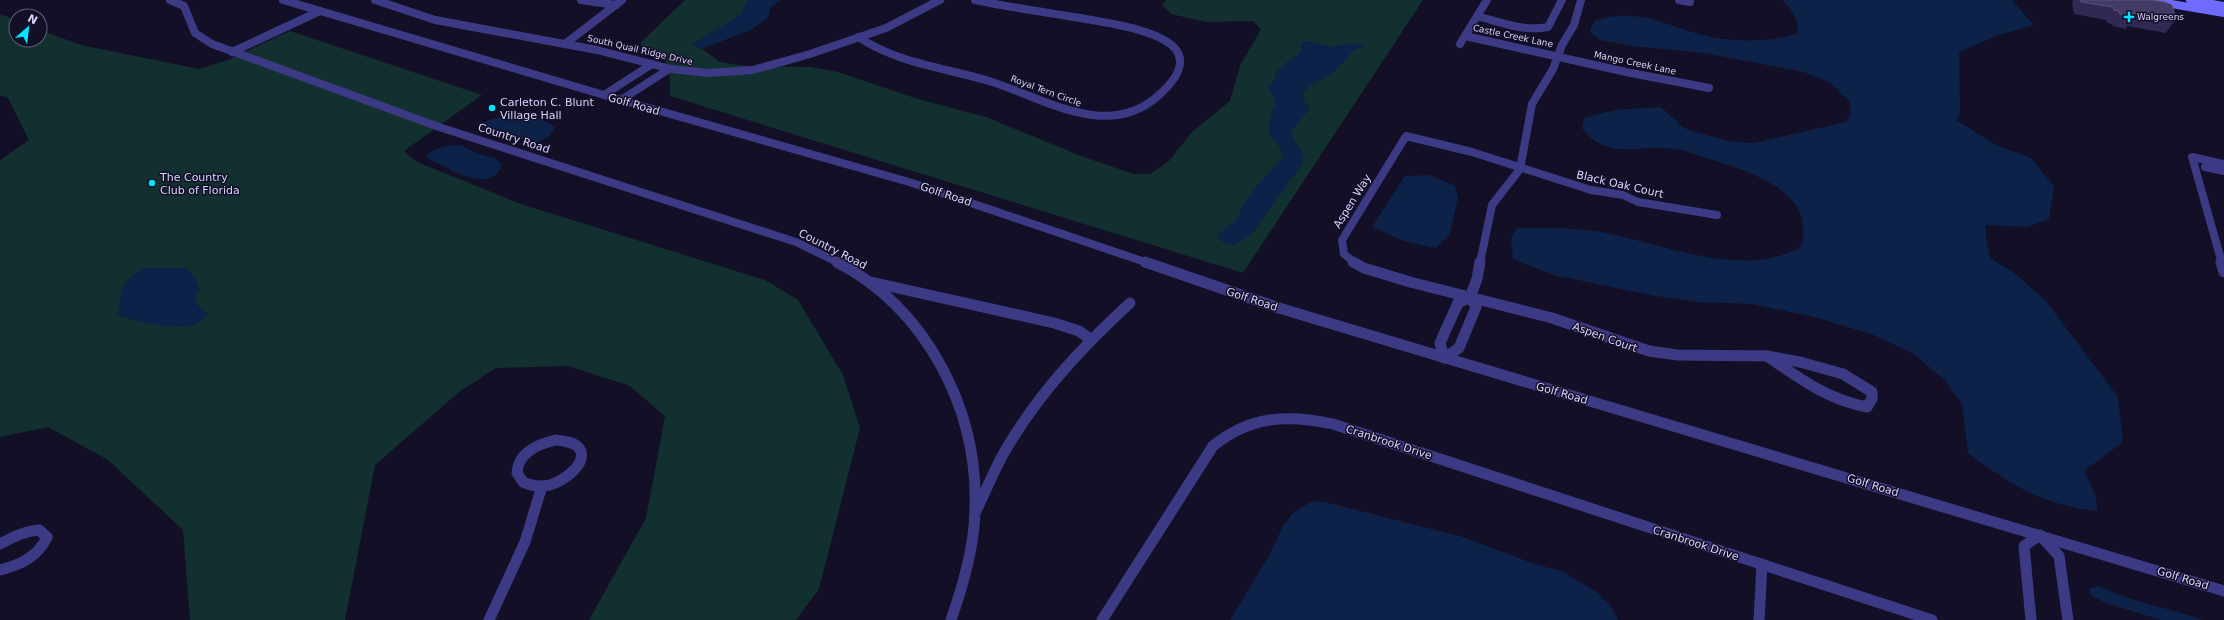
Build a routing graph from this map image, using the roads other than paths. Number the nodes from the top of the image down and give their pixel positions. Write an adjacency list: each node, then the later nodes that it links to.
1 (170, 0): 23 (street, Country Road)
2 (283, 0): 16 (street, Golf Road)
3 (375, 0): 21 (street, South Quail Ridge Drive)
4 (581, 0): 14 (street)
5 (940, 0): 20 (street, South Quail Ridge Drive)
6 (975, 0): 20 (street, Royal Tern Circle)
7 (1488, 0): 18 (street)
8 (1562, 0): 18 (street)
9 (1581, 0): 24 (street)
10 (1679, 0): 13 (street)
11 (2148, 0): 17 (main road)
12 (2190, 0): 15 (main road)
13 (1690, 2)
14 (619, 3): 21 (street)
15 (2224, 6)
16 (320, 11): 23 (street); 30 (street, Golf Road)
17 (2224, 13)
18 (1477, 16): 19 (street)
19 (1465, 36): 22 (street); 24 (street, Castle Creek Lane)
20 (858, 37): 26 (street, South Quail Ridge Drive)
21 (565, 44): 25 (street, South Quail Ridge Drive)
22 (1460, 44)
23 (232, 52): 39 (street, Country Road)
24 (1558, 56): 29 (street, Mango Creek Lane); 35 (street)
25 (652, 64): 26 (street, South Quail Ridge Drive); 27 (street)
26 (669, 69): 28 (street)
27 (637, 74): 28 (street); 30 (street)
28 (654, 79): 31 (street)
29 (1709, 88)
30 (604, 95): 31 (street, Golf Road)
31 (621, 100): 44 (street, Golf Road)
32 (1439, 144): 35 (street, Black Oak Court); 40 (street, Aspen Way)
33 (2193, 161): 34 (street); 36 (street); 38 (street)
34 (2224, 164)
35 (1520, 168): 37 (street, Black Oak Court); 40 (street)
36 (2224, 171)
37 (1717, 215)
38 (2224, 272)
39 (869, 282): 42 (street, Country Road); 46 (street, Country Road)
40 (1470, 297): 43 (street, Aspen Court); 44 (street); 44 (street)
41 (1130, 303): 42 (street)
42 (1090, 339): 46 (street)
43 (1767, 356): 43 (street, Aspen Court)
44 (1444, 358): 47 (street, Golf Road)
45 (542, 486): 45 (street); 52 (street)
46 (975, 513): 53 (street)
47 (2040, 535): 51 (street, Golf Road); 57 (street); 58 (street)
48 (0, 544): 50 (street)
49 (1762, 564): 54 (street, Cranbrook Drive); 55 (street); 56 (street, Cranbrook Drive)
50 (0, 570)
51 (2224, 591)
52 (489, 620)
53 (951, 620)
54 (1102, 620)
55 (1760, 620)
56 (1932, 620)
57 (2031, 620)
58 (2068, 620)

